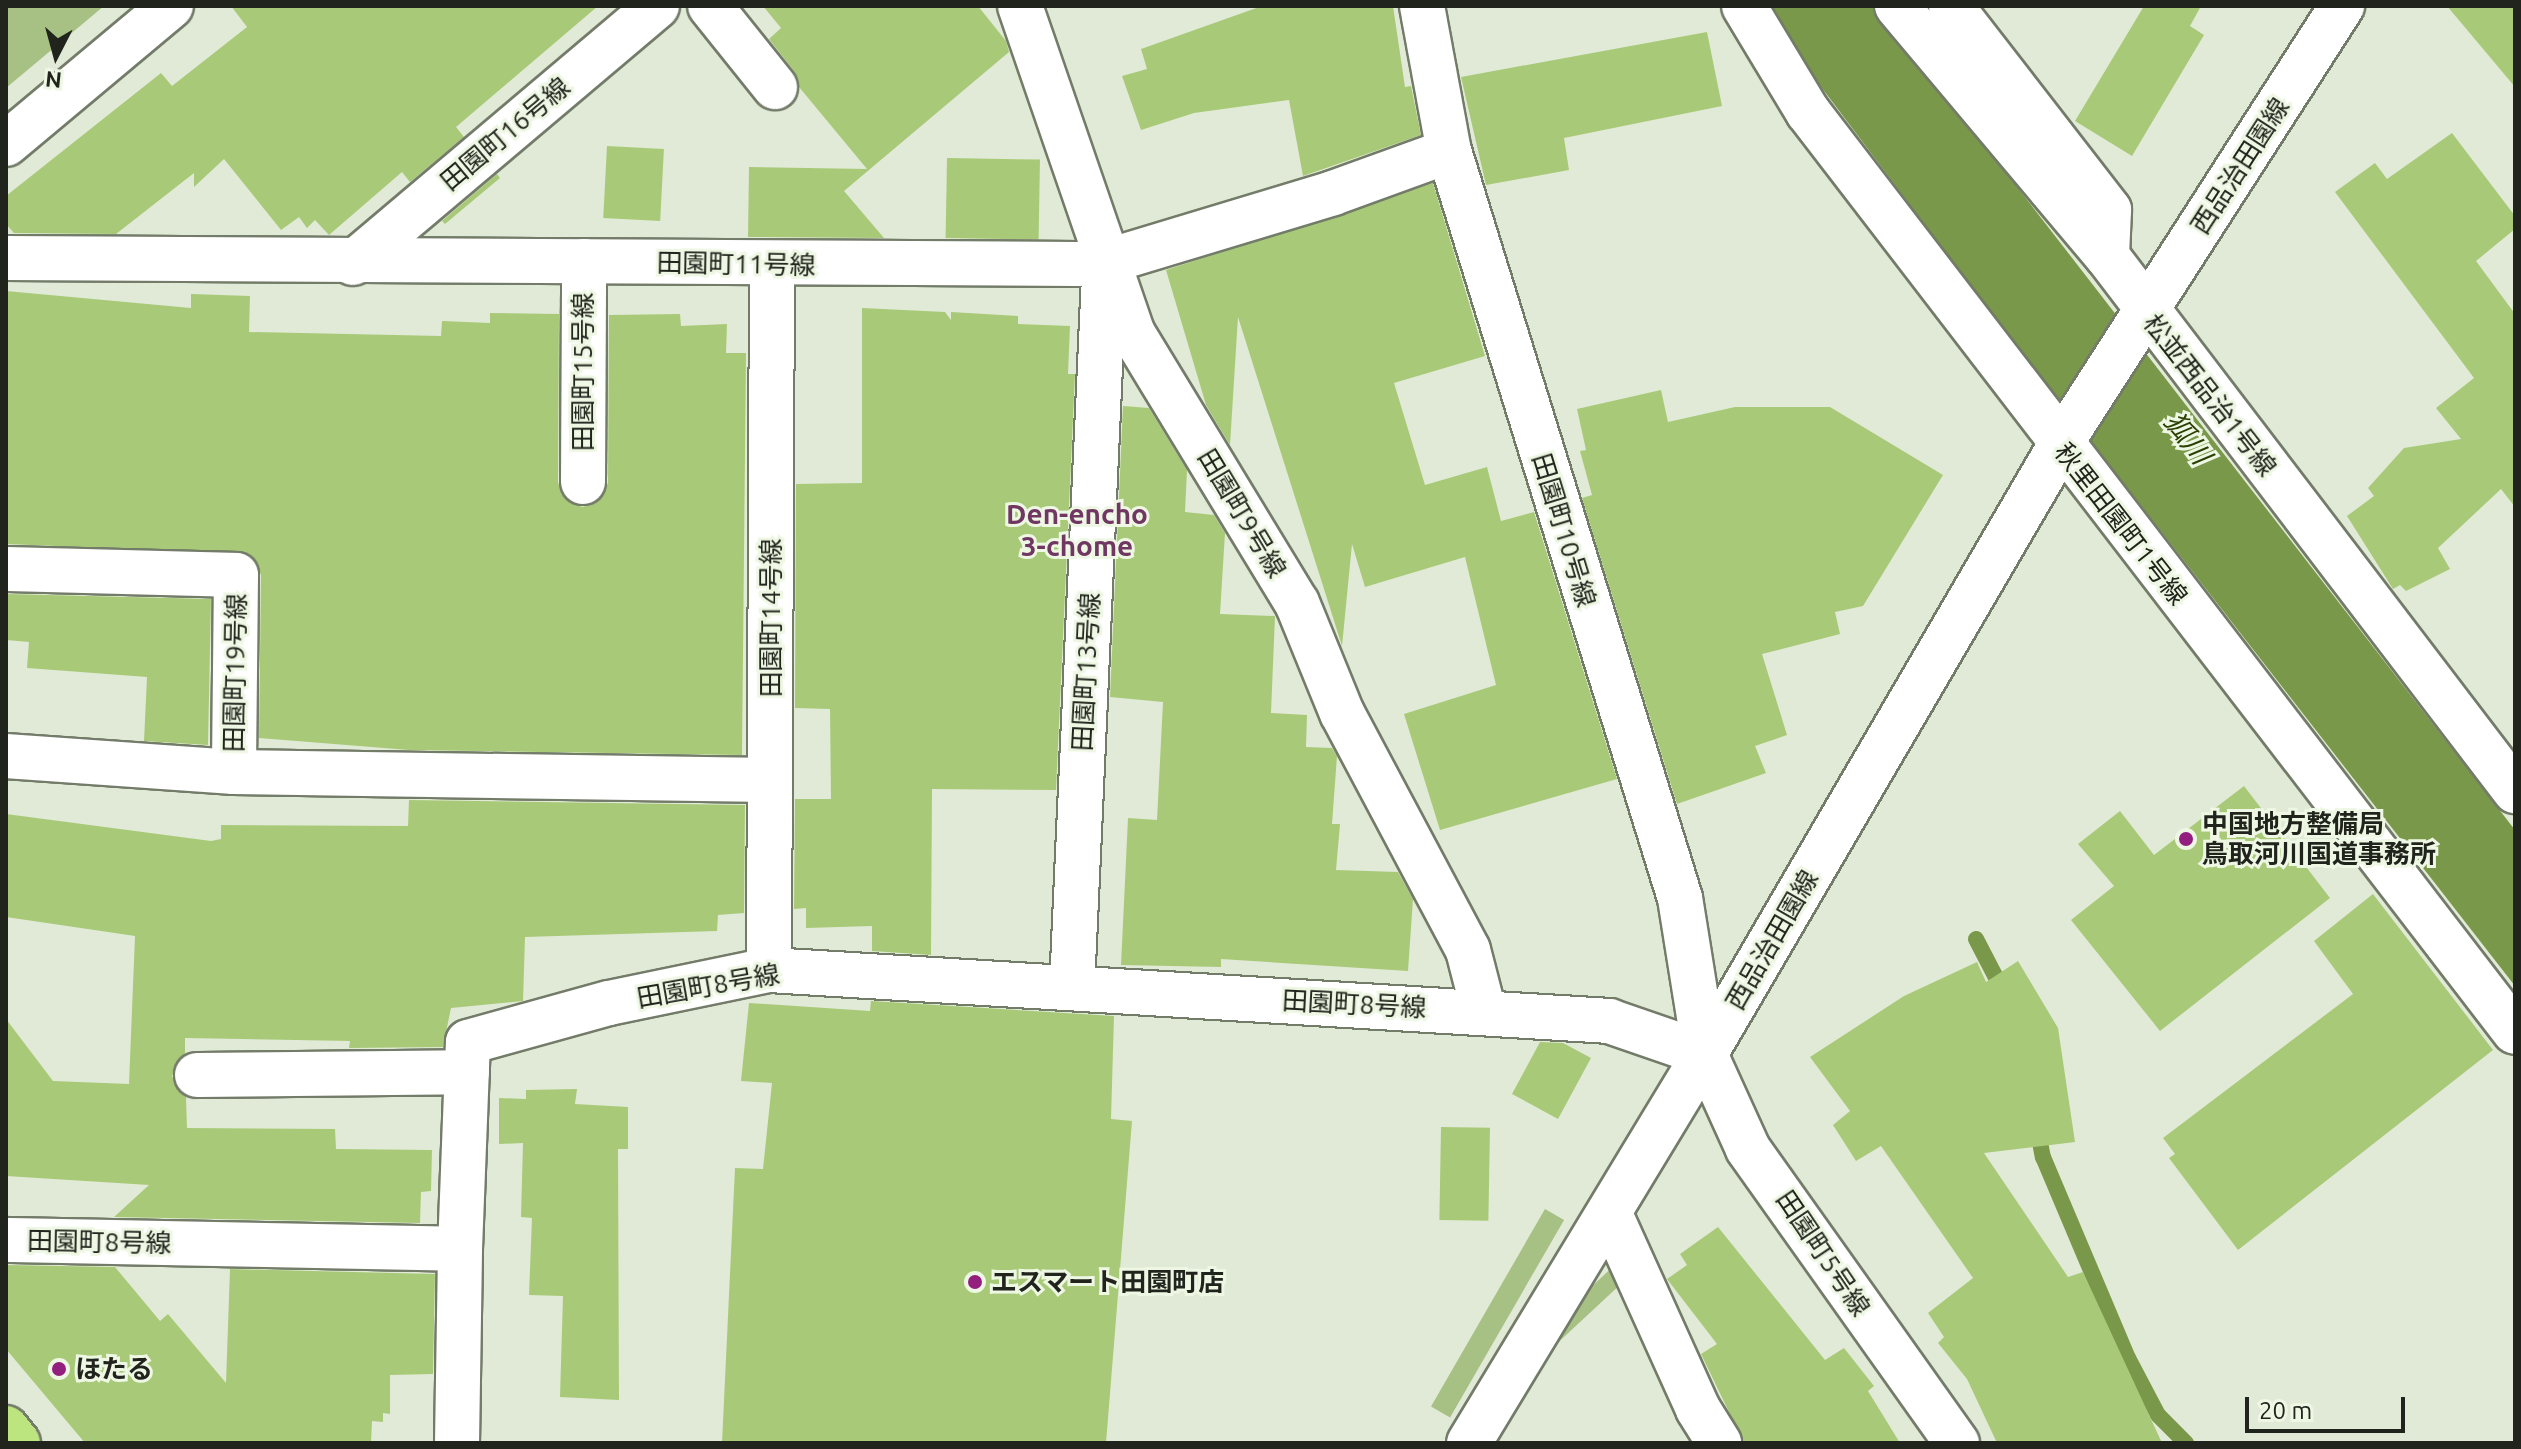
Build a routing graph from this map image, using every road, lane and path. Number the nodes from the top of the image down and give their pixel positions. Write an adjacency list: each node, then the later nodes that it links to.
1 (171, 6): 11 (street)
2 (657, 6): 17 (street, 田園町16号線)
3 (710, 6): 10 (street)
4 (1020, 6): 16 (street, 田園町9号線)
5 (1422, 6): 12 (street, 田園町10号線)
6 (1744, 6): 20 (street, 秋里田園町1号線)
7 (1897, 6): 13 (street, 松並西品治1号線)
8 (1951, 6): 13 (street)
9 (2342, 6): 19 (street, 西品治田園線)
10 (775, 87)
11 (6, 144)
12 (1449, 151): 16 (street, 田園町11号線); 31 (street, 田園町10号線)
13 (2107, 256): 19 (street, 松並西品治1号線)
14 (6, 258): 17 (street, 田園町11号線)
15 (584, 261): 17 (street, 田園町11号線); 18 (street, 田園町11号線); 21 (street, 田園町15号線)
16 (1105, 262): 18 (street, 田園町11号線); 28 (street, 田園町13号線); 29 (street, 田園町9号線)
17 (353, 263)
18 (772, 266): 25 (street, 田園町14号線)
19 (2141, 320): 20 (street, 西品治田園線); 26 (street, 松並西品治1号線)
20 (2064, 439): 30 (street, 秋里田園町1号線); 31 (street, 西品治田園線)
21 (583, 482)
22 (6, 569): 24 (street, 田園町19号線)
23 (6, 756): 24 (street, 田園町19号線)
24 (234, 772): 25 (street)
25 (770, 780): 27 (street, 田園町14号線)
26 (2515, 791)
27 (769, 970): 28 (street, 田園町8号線); 32 (street, 田園町8号線)
28 (1072, 987): 29 (street, 田園町8号線)
29 (1484, 1012): 31 (street, 田園町8号線)
30 (2515, 1032)
31 (1705, 1054): 34 (street, 西品治田園線); 42 (street, 田園町5号線)
32 (467, 1072): 33 (street); 36 (street, 田園町8号線)
33 (197, 1075)
34 (1610, 1214): 40 (street, 西品治田園線); 41 (street)
35 (6, 1240): 36 (street, 田園町8号線)
36 (460, 1249): 39 (street)
37 (6, 1428): 38 (highway)
38 (18, 1443)
39 (457, 1443)
40 (1469, 1443)
41 (1719, 1443)
42 (1957, 1443)

